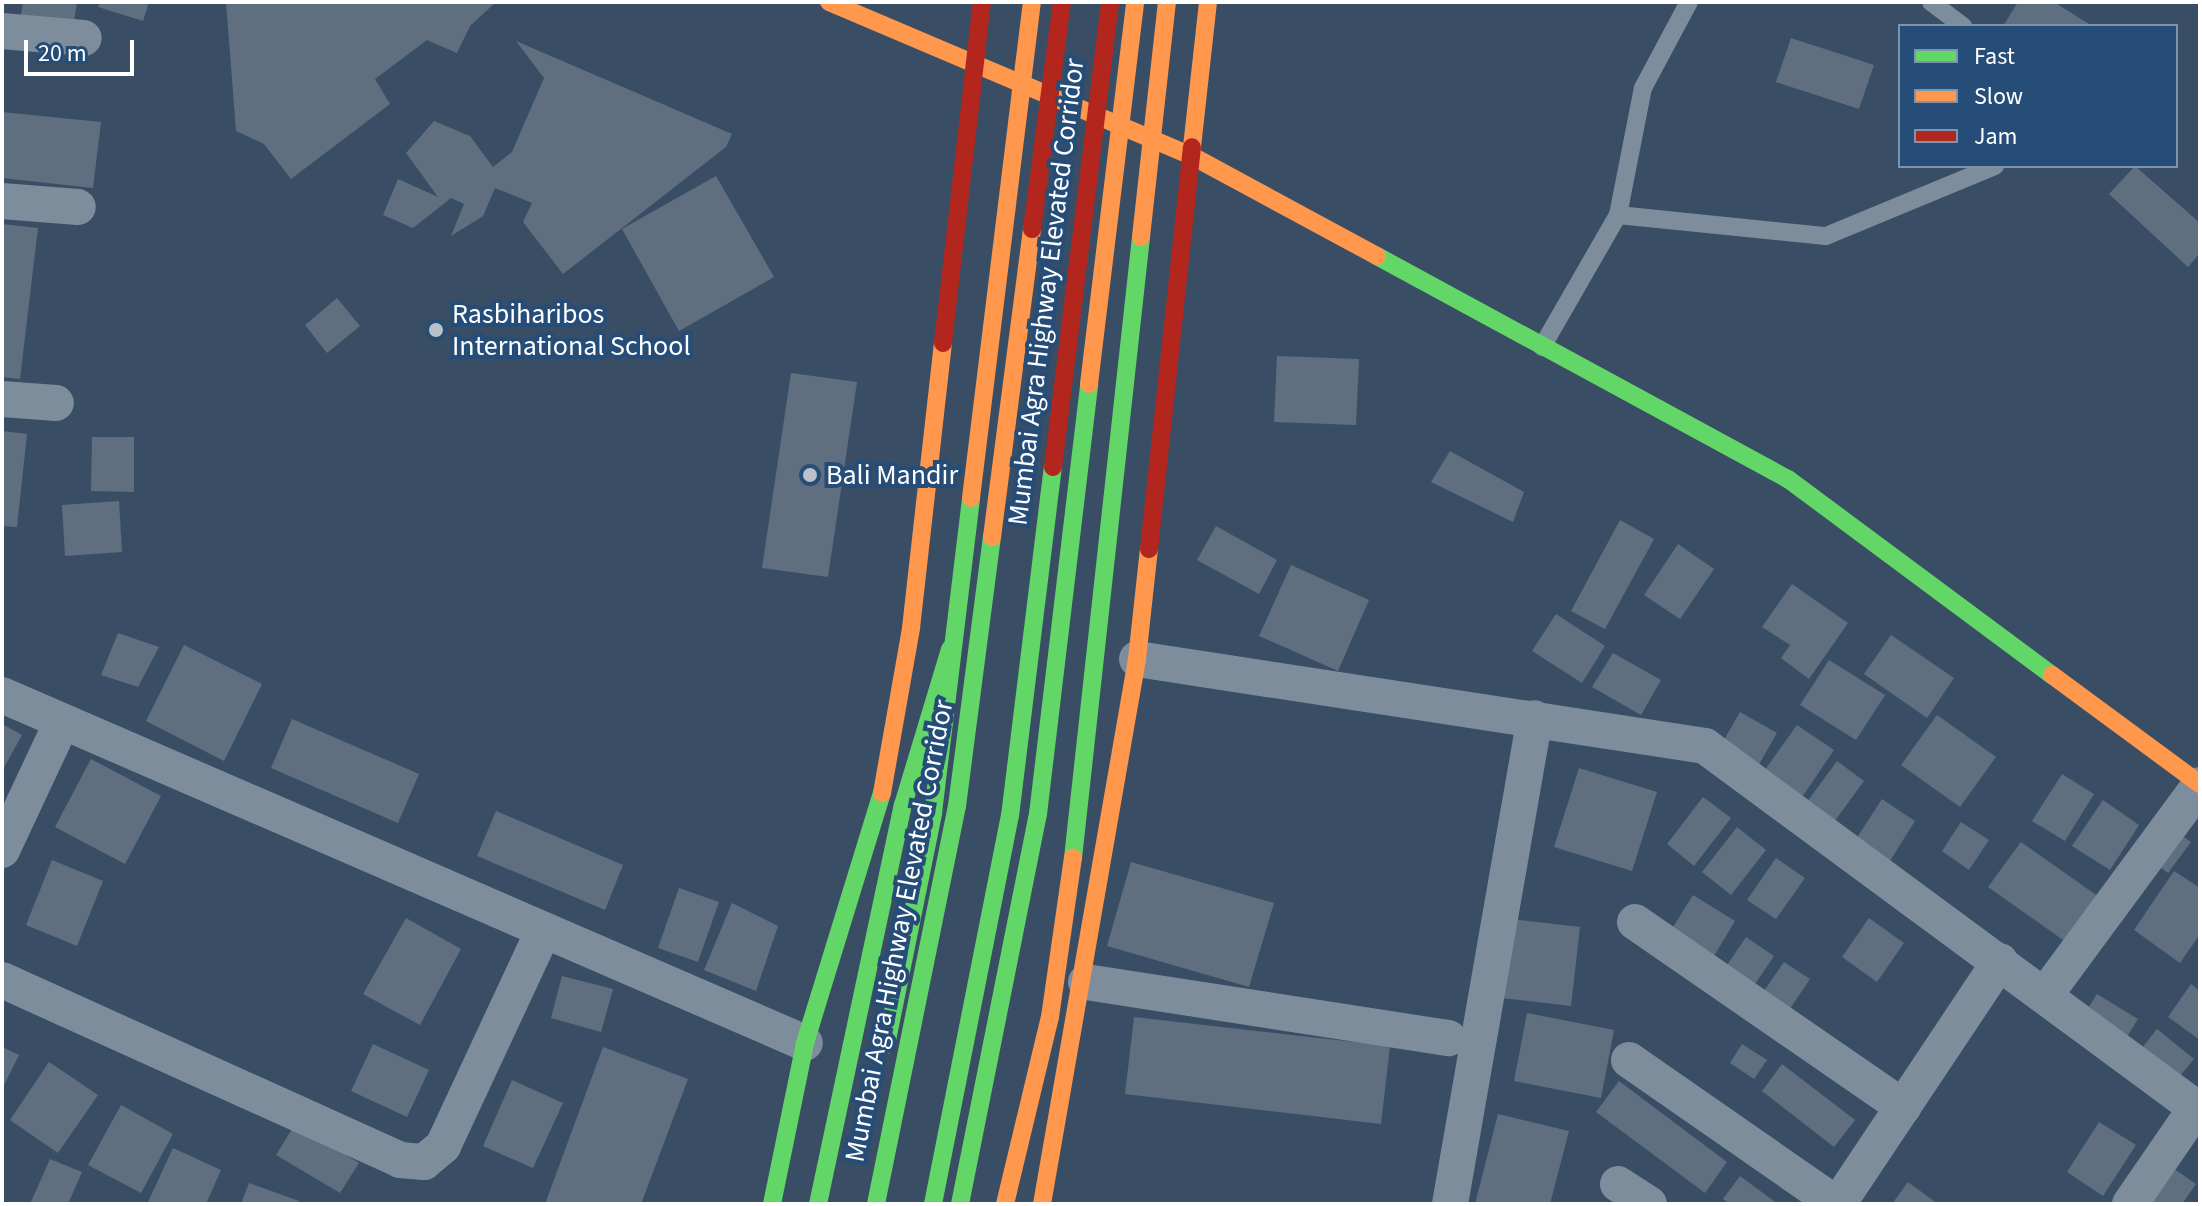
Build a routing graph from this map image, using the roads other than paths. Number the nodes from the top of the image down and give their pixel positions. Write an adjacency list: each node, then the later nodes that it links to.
1 (829, 2): 14 (main road)
2 (982, 2): 14 (main road)
3 (1032, 2): 15 (main road)
4 (1062, 2): 48 (main road, Mumbai Agra Highway Elevated Corridor, bridge)
5 (1110, 2): 49 (main road, Mumbai Agra Highway Elevated Corridor, bridge)
6 (1135, 2): 16 (main road)
7 (1167, 2): 17 (main road)
8 (1208, 2): 18 (main road)
9 (1689, 2): 22 (lane)
10 (1931, 2): 11 (lane)
11 (1960, 24)
12 (2, 31): 13 (street)
13 (84, 38)
14 (977, 65): 15 (main road); 40 (main road)
15 (1023, 84): 16 (main road); 26 (main road)
16 (1122, 124): 17 (main road); 50 (main road)
17 (1153, 138): 18 (main road); 51 (main road)
18 (1192, 156): 23 (main road); 27 (main road)
19 (1990, 168): 22 (lane)
20 (2, 201): 21 (street)
21 (78, 207)
22 (1618, 215): 23 (lane)
23 (1542, 347): 31 (main road)
24 (2, 399): 25 (street)
25 (56, 403)
26 (950, 649): 46 (main road); 47 (main road)
27 (1137, 659): 29 (street); 37 (main road)
28 (2, 695): 30 (street)
29 (1535, 718): 35 (street); 53 (street)
30 (62, 722): 32 (street); 34 (street)
31 (2200, 784): 38 (street)
32 (2, 850)
33 (1635, 922): 42 (street)
34 (542, 934): 36 (street); 40 (street)
35 (2000, 961): 38 (street); 42 (street)
36 (2, 980)
37 (1086, 982): 39 (street); 52 (main road)
38 (2045, 995): 43 (street)
39 (1449, 1038)
40 (805, 1043): 45 (main road)
41 (1629, 1060): 55 (street)
42 (1903, 1107): 55 (street)
43 (2198, 1109): 56 (street)
44 (1618, 1184): 54 (street)
45 (772, 1204)
46 (818, 1204)
47 (854, 1204)
48 (876, 1204)
49 (933, 1204)
50 (960, 1204)
51 (1005, 1204)
52 (1042, 1204)
53 (1450, 1204)
54 (1649, 1204)
55 (1837, 1204)
56 (2130, 1204)

